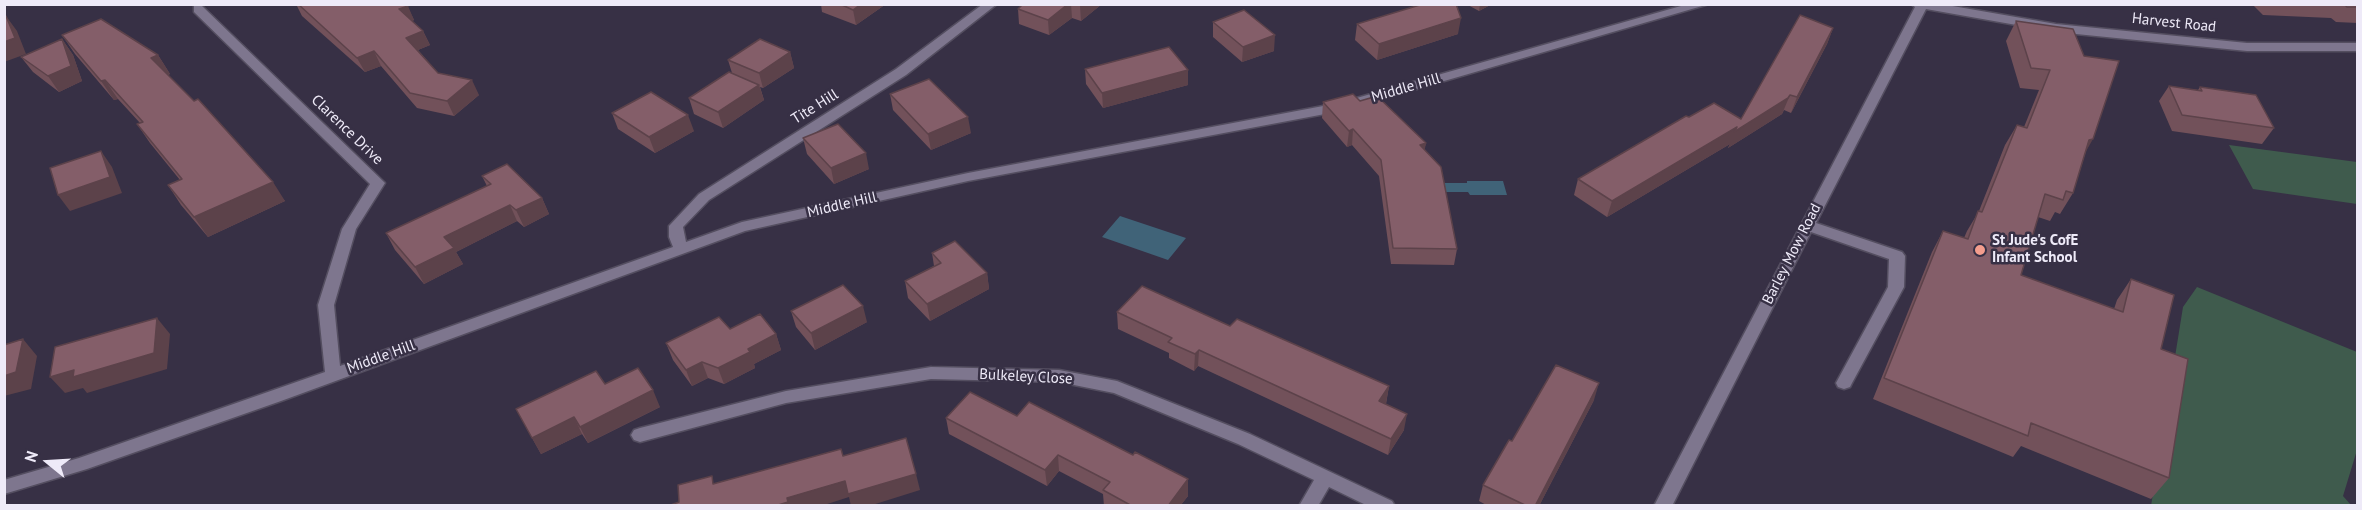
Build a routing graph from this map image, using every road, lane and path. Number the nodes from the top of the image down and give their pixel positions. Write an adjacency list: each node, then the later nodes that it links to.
1 (991, 4): 7 (street, Tite Hill)
2 (1703, 4): 7 (street, Middle Hill)
3 (1920, 5): 5 (street, Harvest Road); 6 (street, Barley Mow Road)
4 (198, 9): 8 (street, Clarence Drive)
5 (2358, 47)
6 (1807, 225): 9 (street); 15 (street, Barley Mow Road)
7 (681, 248): 8 (street, Middle Hill)
8 (333, 374): 12 (street, Middle Hill)
9 (1844, 383)
10 (640, 435): 11 (street, Bulkeley Close)
11 (1326, 477): 13 (street); 14 (street, Bulkeley Close)
12 (4, 487)
13 (1308, 506)
14 (1386, 506)
15 (1663, 506)

